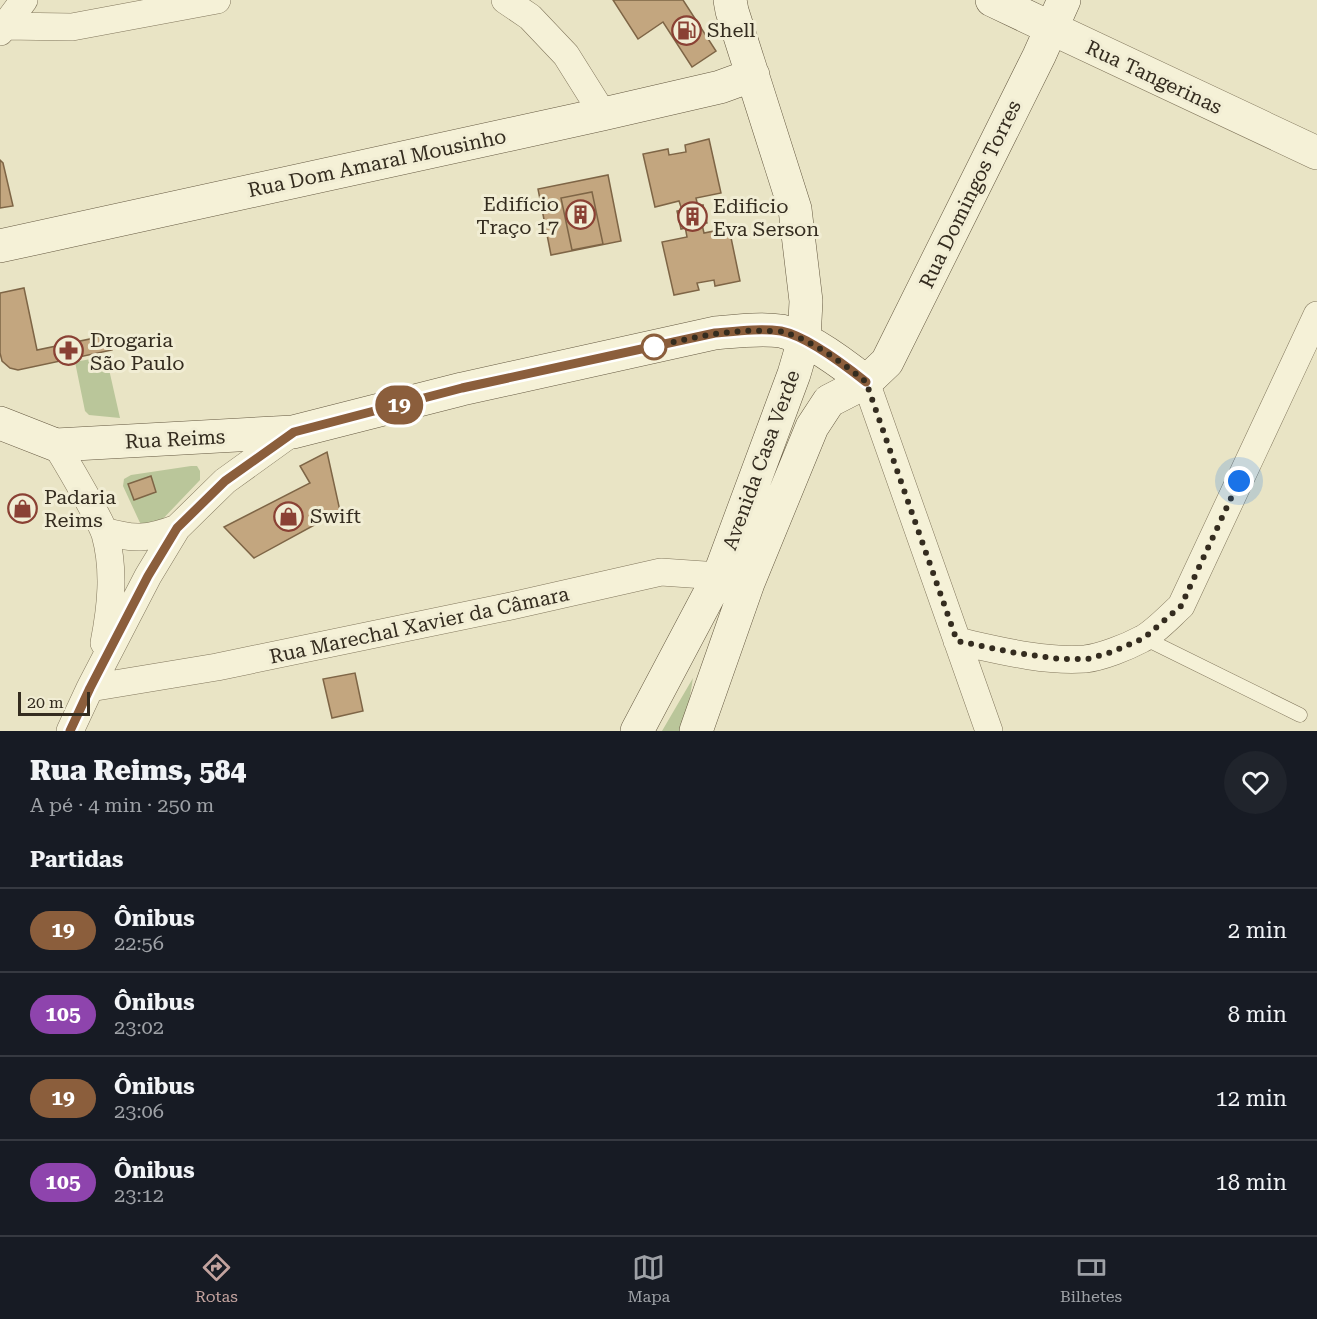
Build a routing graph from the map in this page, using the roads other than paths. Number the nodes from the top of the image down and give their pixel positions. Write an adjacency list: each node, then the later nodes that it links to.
1 (24, 0): 7 (street)
2 (217, 0): 7 (street)
3 (505, 0): 9 (street)
4 (730, 0): 8 (main road, Avenida Casa Verde)
5 (992, 0): 6 (main road, Rua Tangerinas)
6 (1058, 14): 10 (main road, Rua Tangerinas); 14 (main road, Rua Domingos Torres)
7 (2, 27)
8 (753, 75): 9 (main road, Rua Dom Amaral Mousinho); 13 (main road, Avenida Casa Verde)
9 (603, 114): 11 (main road, Rua Dom Amaral Mousinho)
10 (1317, 153)
11 (0, 246)
12 (1317, 315): 21 (street)
13 (804, 340): 14 (main road, Rua Reims); 16 (main road, Rua Reims); 20 (main road, Avenida Casa Verde)
14 (866, 382): 20 (main road, Avenida Casa Verde); 22 (street)
15 (0, 423): 17 (main road)
16 (294, 432): 17 (main road, Rua Reims); 18 (street, Rua Reims)
17 (56, 445): 19 (street)
18 (177, 528): 19 (street); 23 (street, Rua Reims)
19 (104, 531): 23 (street)
20 (733, 580): 23 (street, Rua Marechal Xavier da Câmara); 26 (main road, Avenida Casa Verde); 27 (main road, Avenida Casa Verde)
21 (1144, 638): 22 (street); 24 (lane)
22 (957, 641): 28 (street)
23 (94, 681): 25 (street, Rua Reims)
24 (1300, 715)
25 (70, 731)
26 (637, 731)
27 (696, 731)
28 (989, 731)

